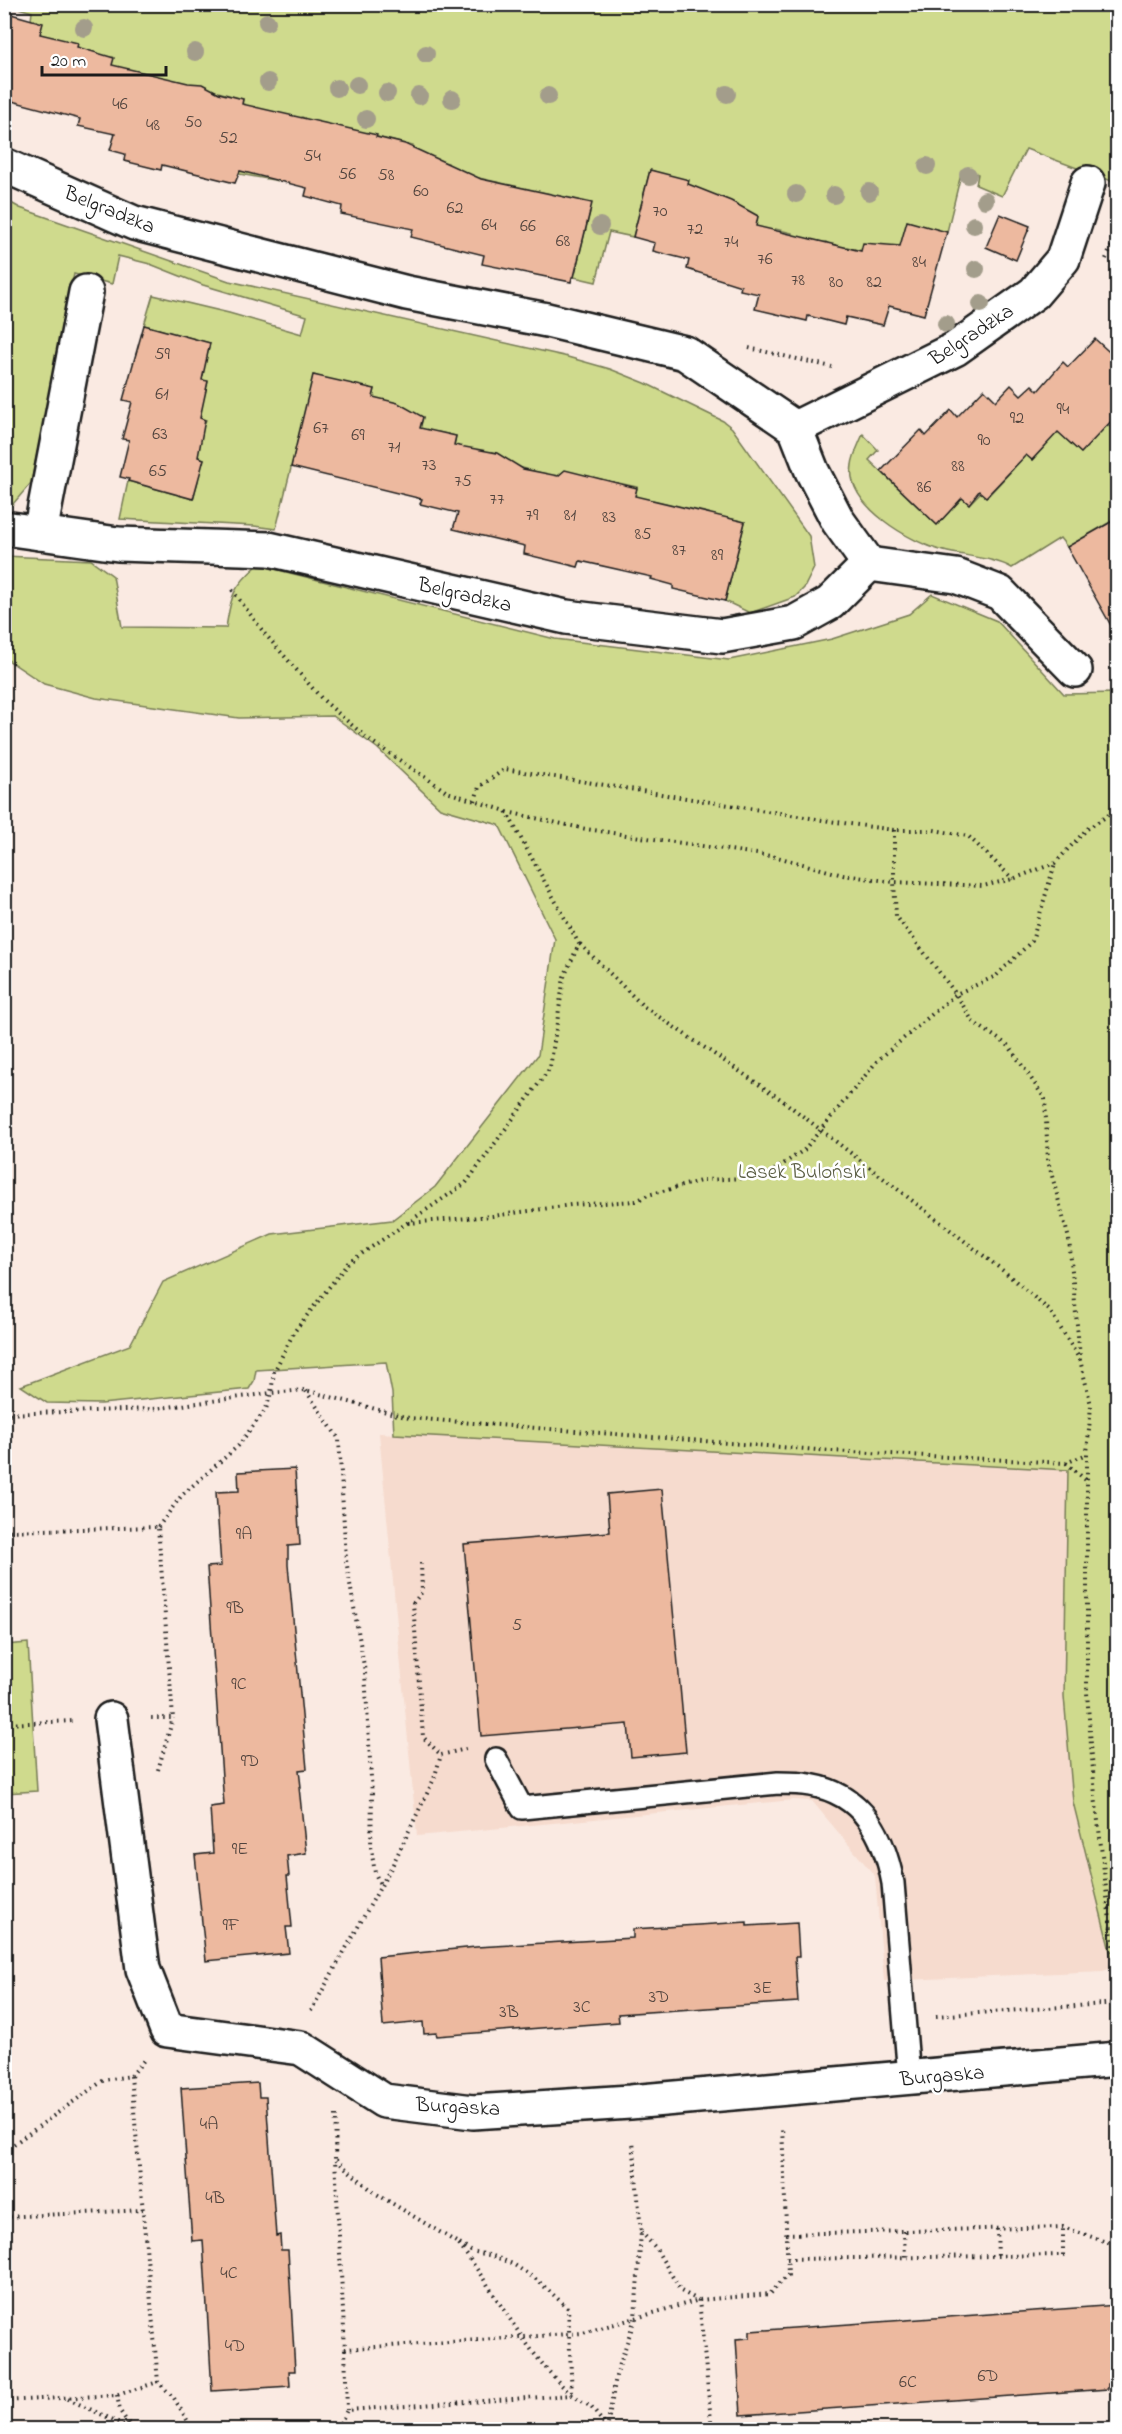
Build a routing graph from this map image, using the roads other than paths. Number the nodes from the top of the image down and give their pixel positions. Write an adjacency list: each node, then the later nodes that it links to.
1 (4, 165): 4 (street, Belgradzka)
2 (1088, 183): 4 (street, Belgradzka)
3 (86, 292): 6 (street)
4 (795, 428): 7 (street)
5 (4, 528): 6 (street, Belgradzka)
6 (40, 533): 7 (street, Belgradzka)
7 (869, 564): 8 (street)
8 (1075, 670)
9 (111, 1719): 12 (street, Burgaska)
10 (496, 1759): 12 (lane)
11 (1118, 2059): 12 (street, Burgaska)
12 (909, 2078)

